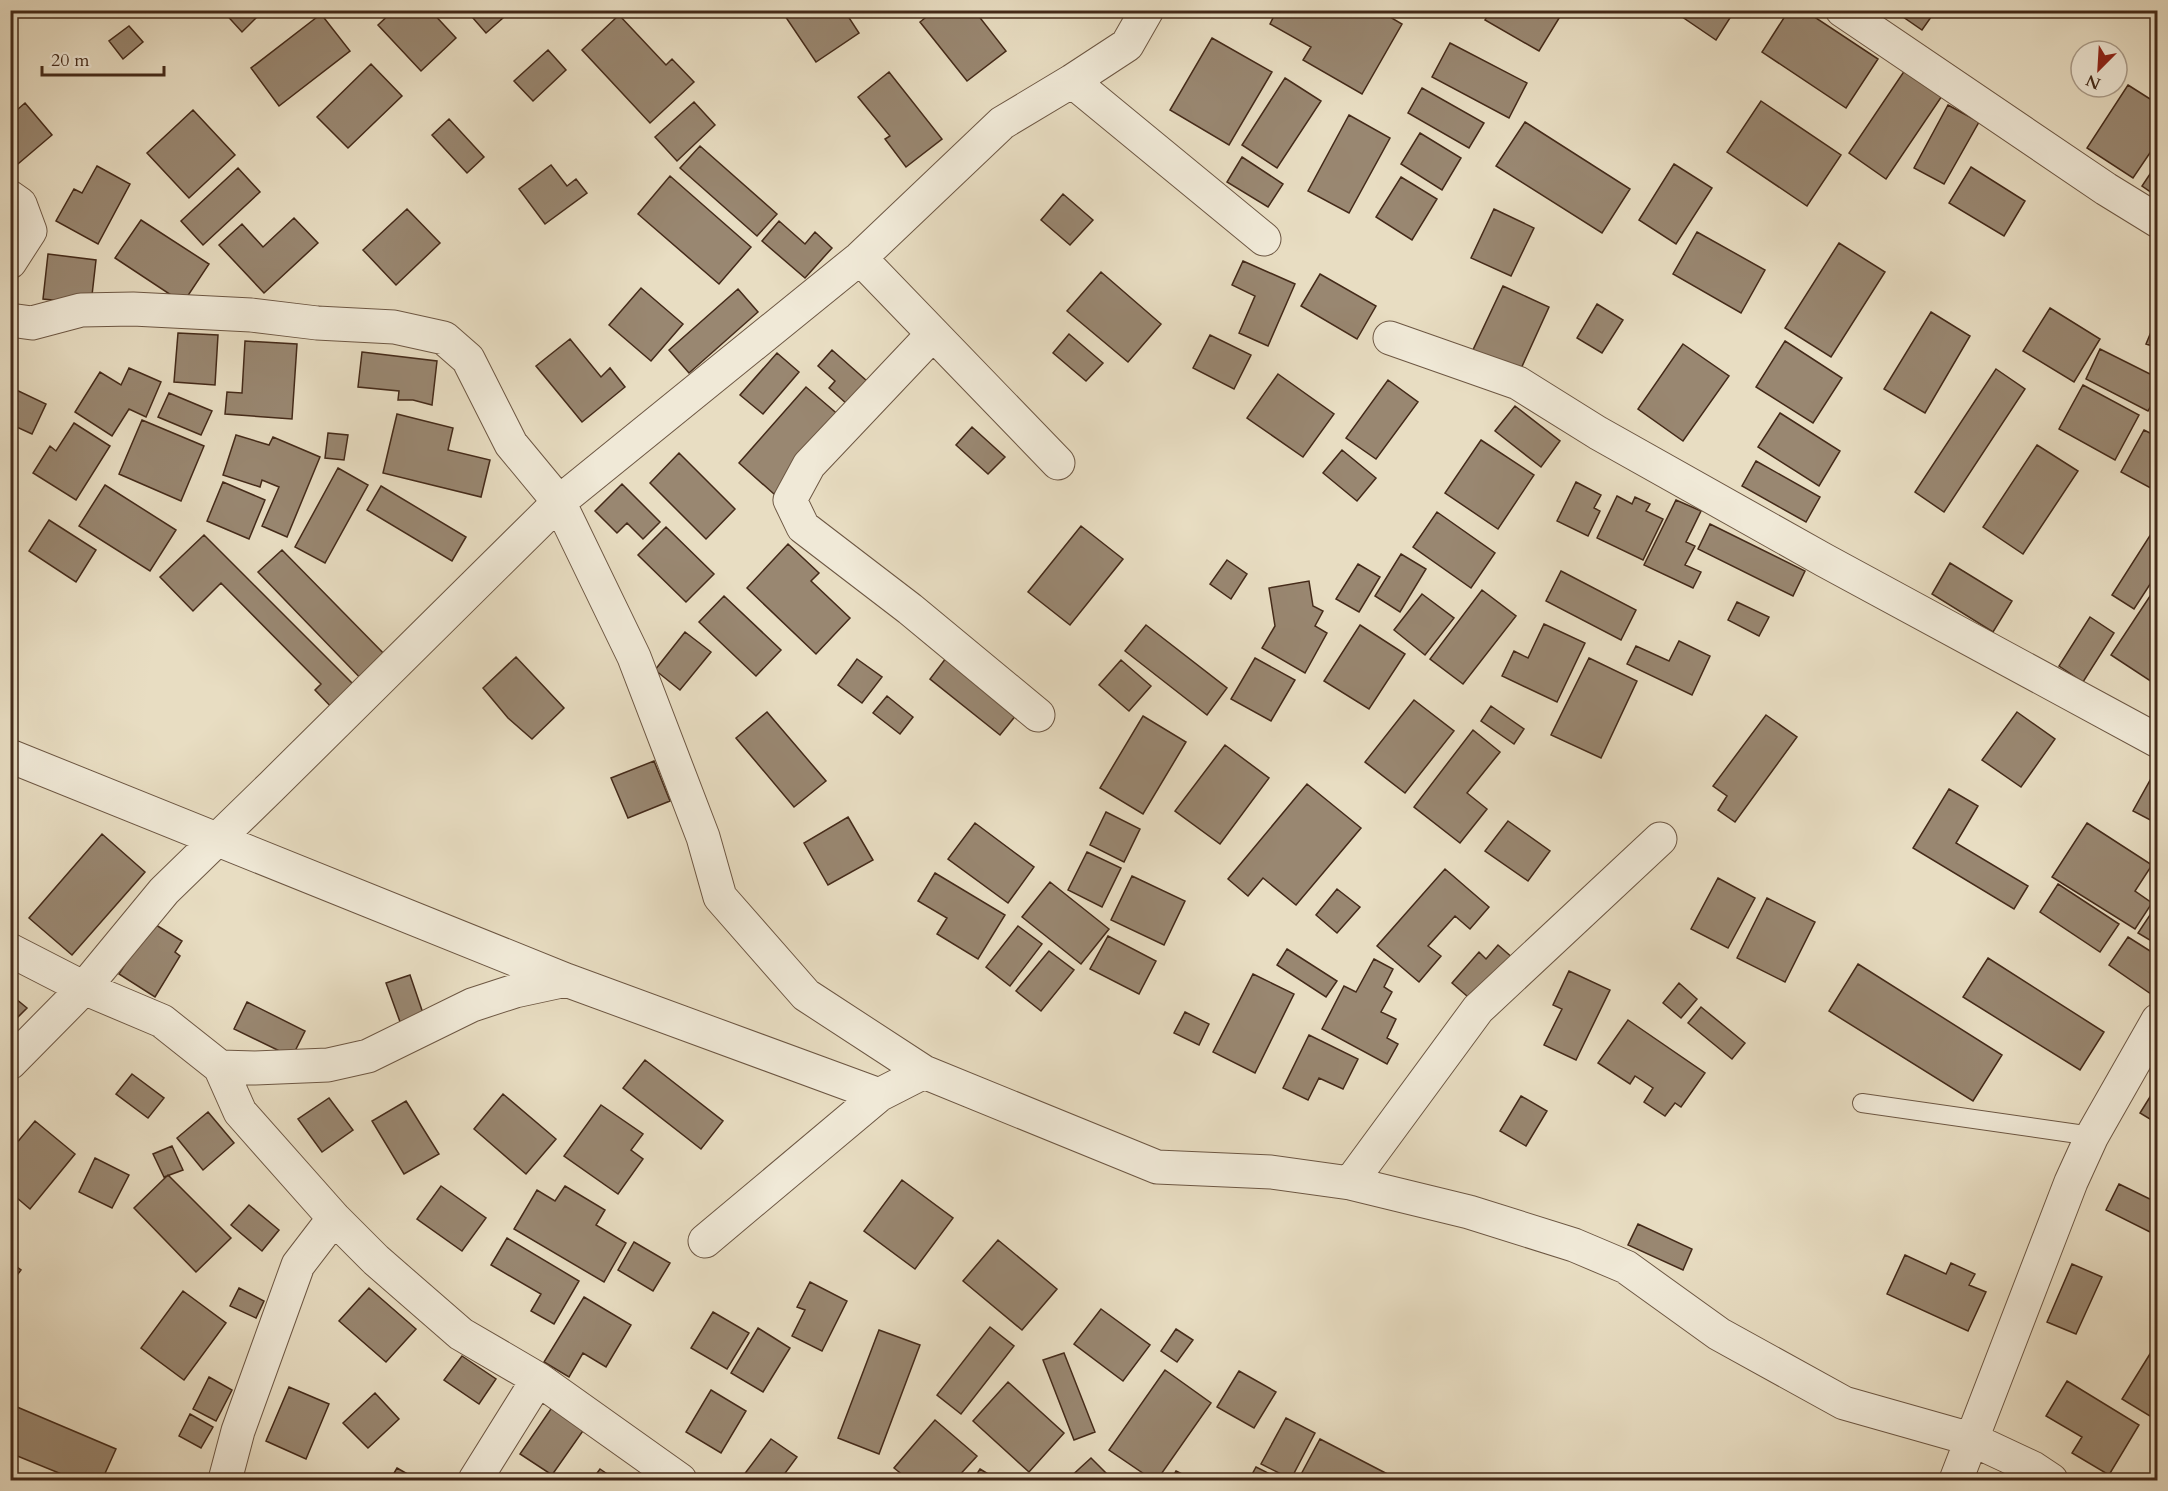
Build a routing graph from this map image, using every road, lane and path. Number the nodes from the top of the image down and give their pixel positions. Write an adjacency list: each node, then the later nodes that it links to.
1 (1147, 10): 3 (street)
2 (1842, 10): 5 (street)
3 (1072, 81): 6 (street); 7 (street)
4 (10, 197): 8 (street)
5 (2157, 221)
6 (1264, 238)
7 (860, 258): 10 (street); 13 (street)
8 (10, 262)
9 (10, 320): 13 (street)
10 (932, 335): 12 (street); 14 (street)
11 (1390, 338): 15 (street)
12 (1058, 463)
13 (559, 502): 18 (street); 25 (street)
14 (1038, 715)
15 (2157, 741)
16 (10, 756): 18 (street)
17 (1660, 839): 29 (street)
18 (216, 840): 20 (street); 21 (street)
19 (11, 950): 21 (street)
20 (566, 980): 24 (street); 26 (street)
21 (84, 988): 23 (street); 24 (street)
22 (2157, 1020): 28 (street)
23 (10, 1063)
24 (220, 1067): 30 (street)
25 (924, 1072): 26 (street); 29 (street)
26 (879, 1095): 31 (street)
27 (1862, 1103): 28 (lane)
28 (2092, 1136): 33 (street)
29 (1350, 1183): 33 (street)
30 (334, 1218): 32 (street); 34 (street)
31 (705, 1241)
32 (538, 1379): 35 (street); 36 (street)
33 (1971, 1439): 37 (street); 38 (street)
34 (225, 1480)
35 (476, 1480)
36 (680, 1480)
37 (1956, 1480)
38 (2051, 1480)

